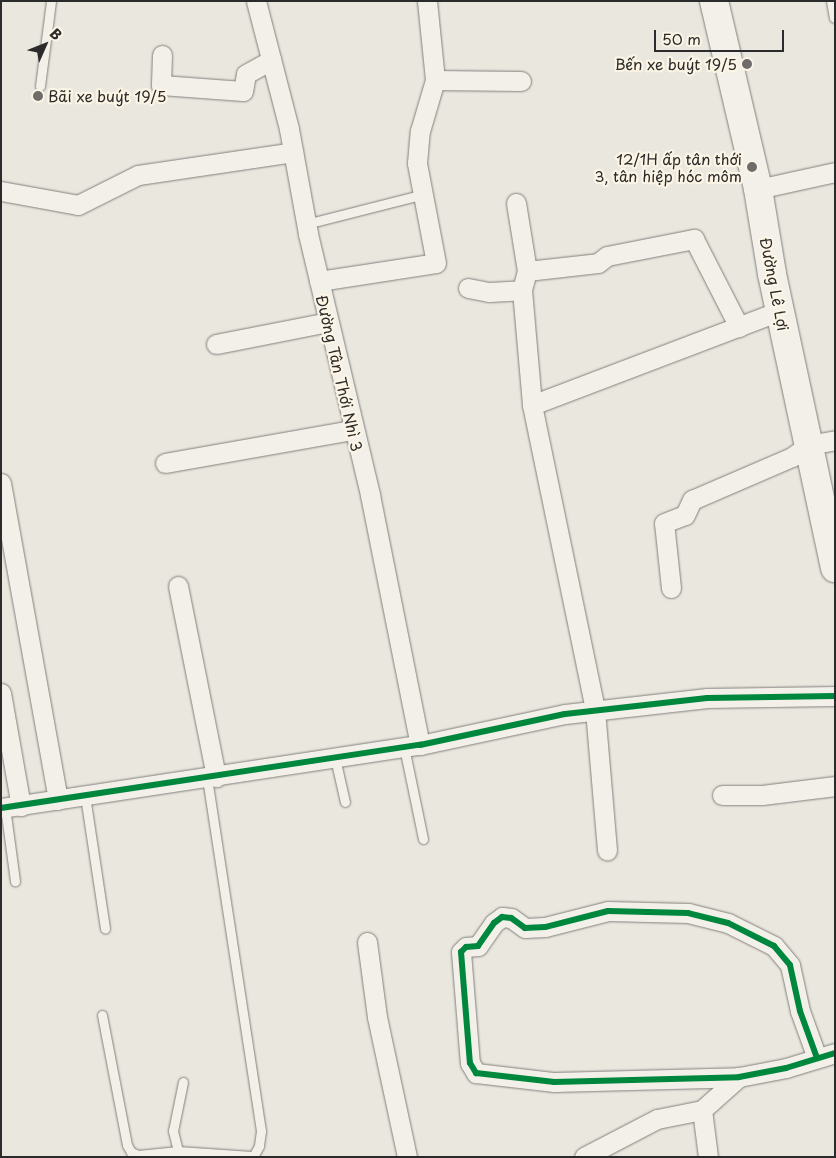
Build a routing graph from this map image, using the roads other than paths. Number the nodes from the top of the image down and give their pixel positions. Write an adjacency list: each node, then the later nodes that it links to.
1 (51, 1): 11 (lane)
2 (256, 1): 8 (street, Đường Tân Thới Nhì 3)
3 (427, 1): 9 (street)
4 (714, 1): 14 (main road, Đường Lê Lợi)
5 (831, 1): 6 (lane)
6 (834, 18)
7 (162, 55): 8 (street)
8 (271, 60): 12 (street, Đường Tân Thới Nhì 3)
9 (435, 80): 10 (street); 16 (street)
10 (521, 81)
11 (40, 86)
12 (293, 152): 15 (street); 18 (street, Đường Tân Thới Nhì 3)
13 (835, 172): 14 (street)
14 (758, 189): 23 (main road, Đường Lê Lợi)
15 (1, 191)
16 (421, 195): 18 (lane); 20 (street)
17 (516, 203): 19 (street)
18 (306, 224): 20 (street, Đường Tân Thới Nhì 3)
19 (527, 271): 22 (street); 25 (street)
20 (319, 281): 24 (street, Đường Tân Thới Nhì 3)
21 (468, 288): 22 (street)
22 (522, 290): 27 (street)
23 (780, 311): 25 (street); 30 (main road, Đường Lê Lợi)
24 (328, 322): 26 (street); 28 (street, Đường Tân Thới Nhì 3)
25 (739, 327): 27 (street)
26 (216, 344)
27 (532, 405): 38 (street)
28 (353, 430): 31 (street); 39 (street, Đường Tân Thới Nhì 3)
29 (835, 440): 30 (street)
30 (808, 445): 33 (main road, Đường Lê Lợi); 35 (street)
31 (164, 463)
32 (1, 483): 45 (street)
33 (835, 568)
34 (178, 586): 41 (street)
35 (671, 588)
36 (1, 693): 47 (street)
37 (835, 696): 38 (street)
38 (595, 710): 39 (street); 49 (street)
39 (412, 746): 40 (street); 48 (lane)
40 (335, 758): 41 (street); 46 (lane)
41 (212, 777): 44 (street); 59 (lane)
42 (835, 786): 43 (street)
43 (722, 795)
44 (85, 796): 45 (street); 51 (lane)
45 (58, 800): 47 (street)
46 (345, 802)
47 (9, 807): 50 (lane)
48 (422, 838)
49 (607, 850)
50 (15, 882)
51 (105, 928)
52 (366, 942): 60 (street)
53 (102, 1015): 58 (lane)
54 (826, 1056): 55 (street); 55 (street)
55 (739, 1077): 57 (street)
56 (183, 1082): 58 (lane)
57 (702, 1110): 61 (street); 62 (street)
58 (178, 1151): 59 (lane)
59 (252, 1156)
60 (407, 1157)
61 (584, 1157)
62 (708, 1157)

